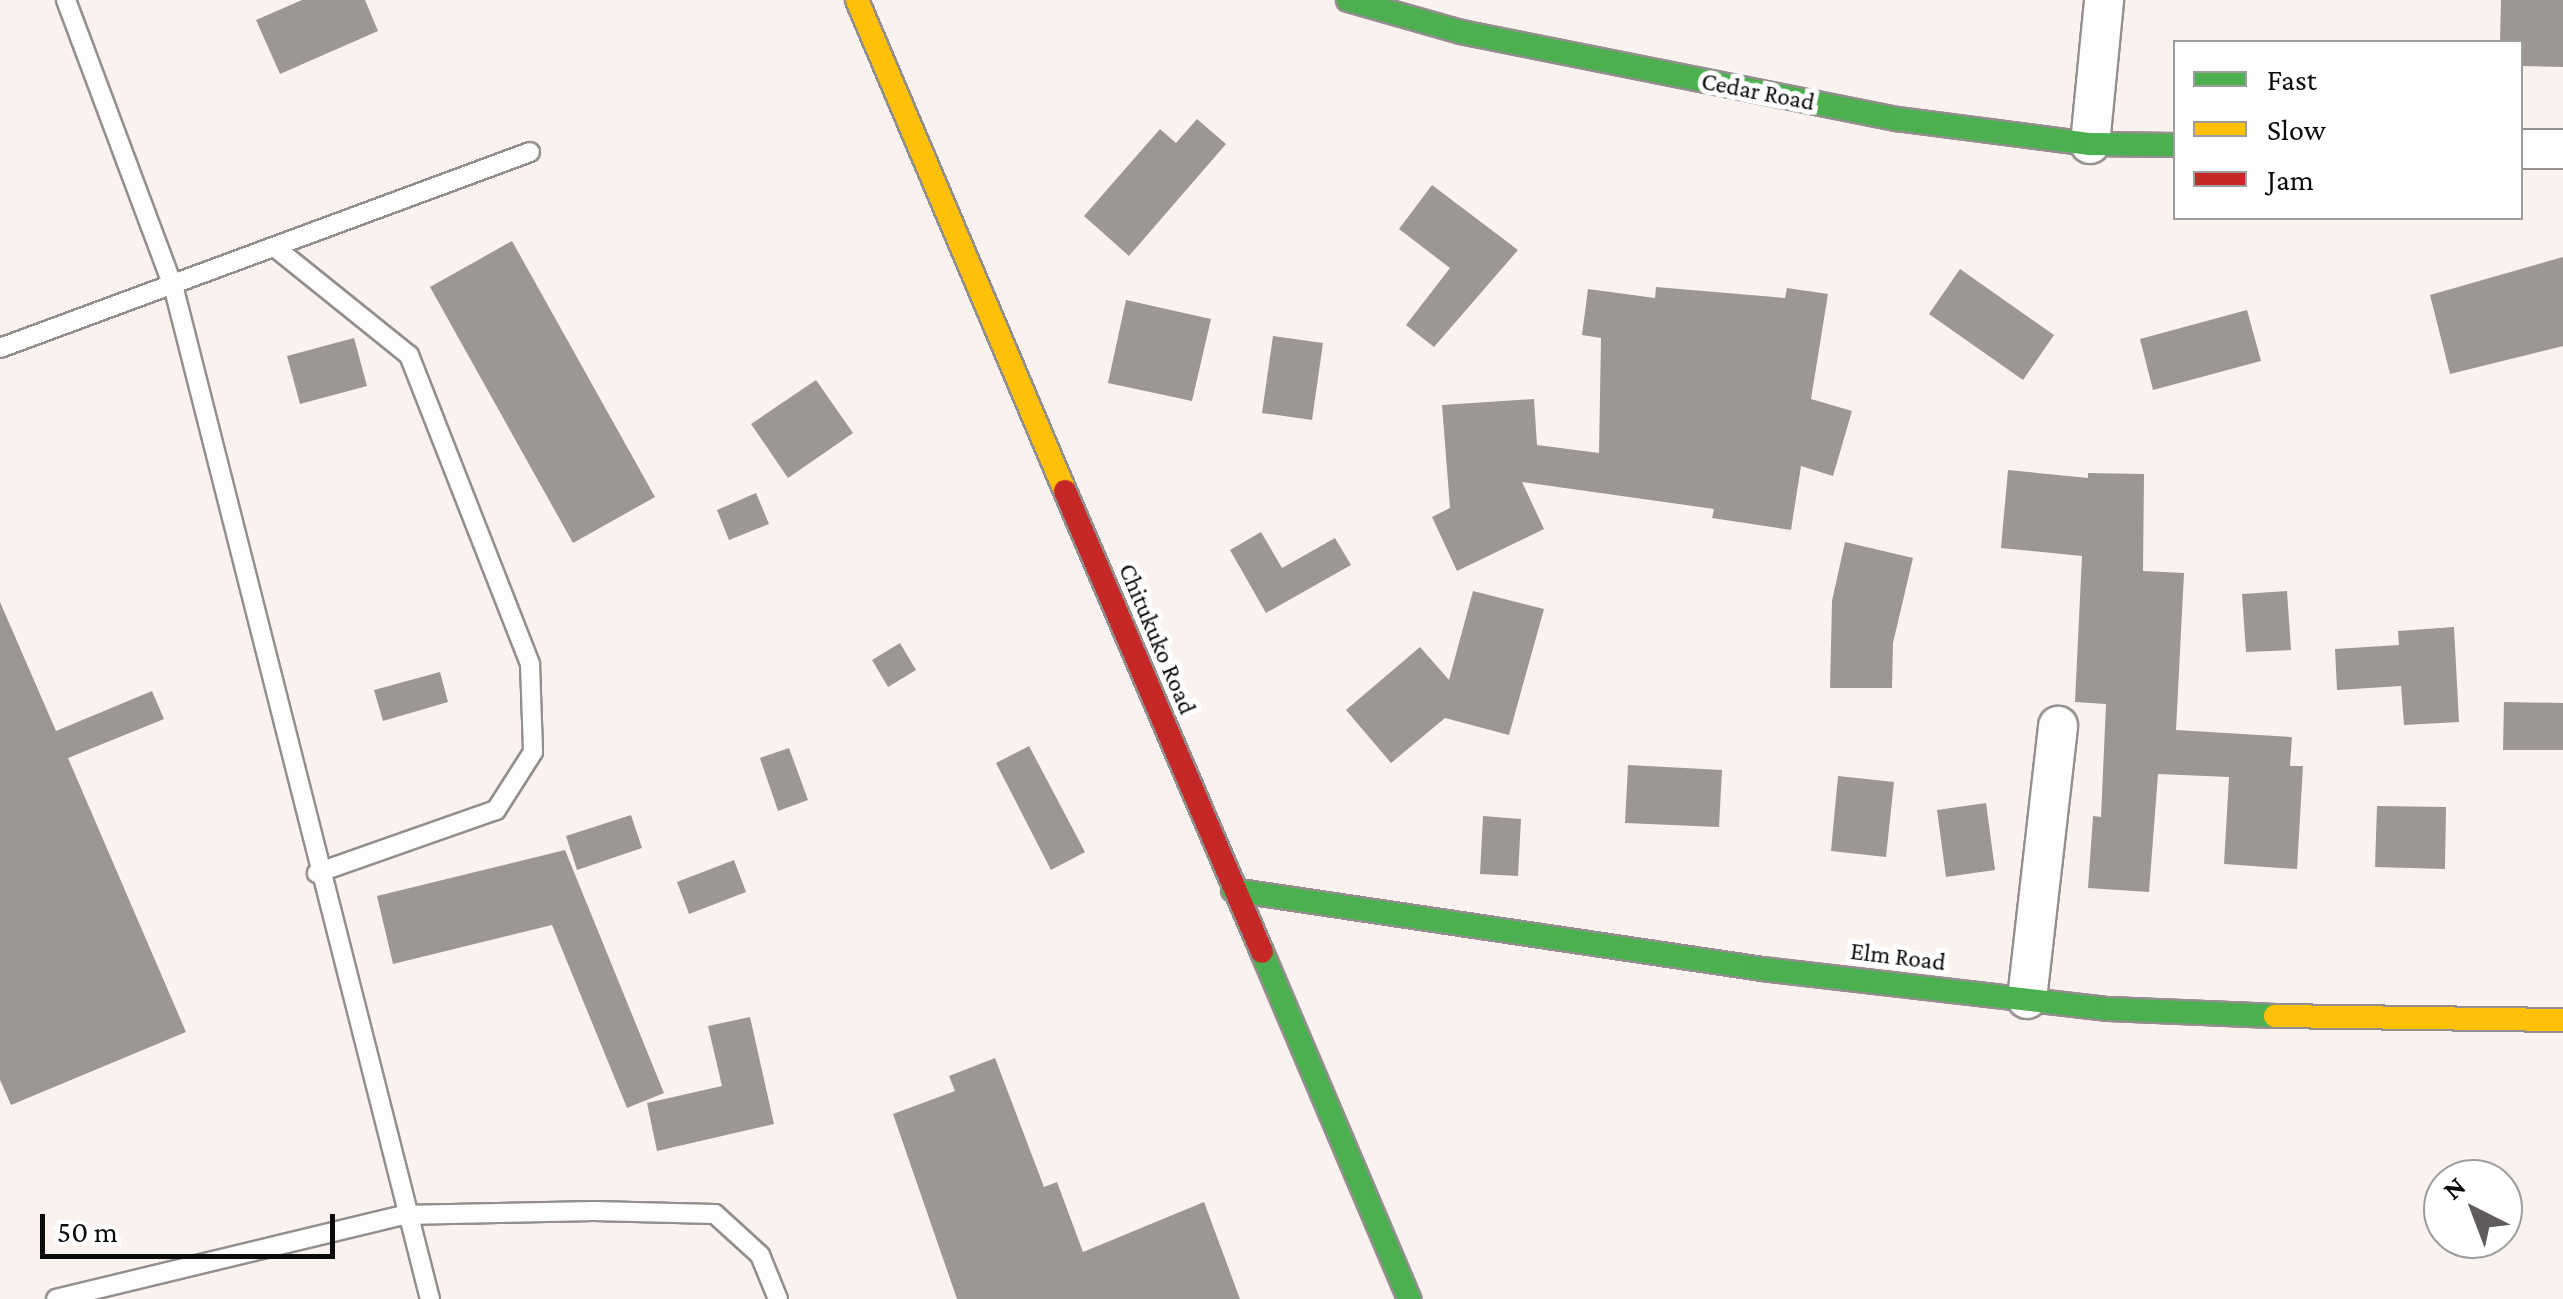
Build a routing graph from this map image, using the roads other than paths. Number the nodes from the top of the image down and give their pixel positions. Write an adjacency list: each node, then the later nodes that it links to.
1 (66, 0): 11 (lane)
2 (857, 0): 15 (street, Chitukuko Road)
3 (1348, 0): 5 (street, Cedar Road)
4 (2104, 0): 5 (street)
5 (2090, 144): 6 (street, Cedar Road)
6 (2173, 145)
7 (2523, 149): 8 (street)
8 (2563, 149)
9 (530, 152): 10 (lane)
10 (277, 249): 11 (lane); 14 (lane)
11 (174, 289): 12 (lane); 14 (lane)
12 (0, 348)
13 (2058, 726): 16 (street)
14 (317, 873): 18 (lane)
15 (1233, 890): 16 (street, Elm Road); 22 (street, Chitukuko Road)
16 (2026, 999): 17 (street, Elm Road)
17 (2563, 1020)
18 (403, 1215): 19 (lane); 20 (lane); 21 (lane)
19 (56, 1299)
20 (430, 1299)
21 (778, 1299)
22 (1409, 1299)

